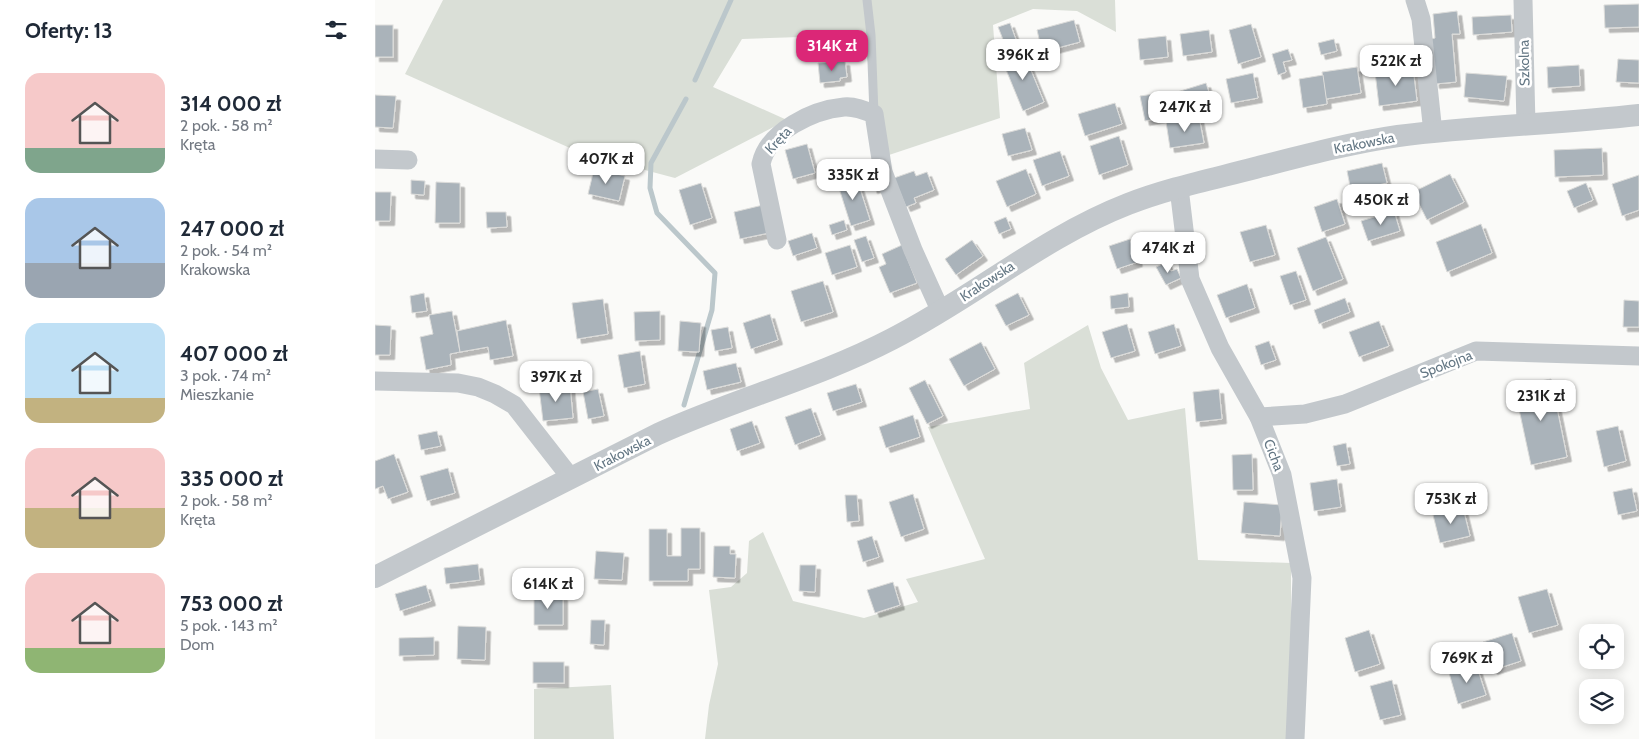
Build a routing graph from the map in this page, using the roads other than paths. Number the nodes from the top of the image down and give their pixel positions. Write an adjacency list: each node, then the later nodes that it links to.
1 (867, 0): 4 (lane)
2 (1415, 0): 7 (street)
3 (1523, 0): 6 (street, Szkolna)
4 (874, 114): 11 (street, Kręta); 12 (street)
5 (1639, 115): 6 (street, Krakowska)
6 (1526, 125): 7 (street, Krakowska)
7 (1433, 132): 10 (street, Krakowska)
8 (375, 159): 9 (street)
9 (408, 160)
10 (1179, 188): 12 (street, Krakowska); 15 (street, Cicha)
11 (777, 240)
12 (941, 312): 16 (street, Krakowska)
13 (1639, 356): 15 (street, Spokojna)
14 (375, 380): 16 (street)
15 (1259, 417): 18 (street, Cicha)
16 (571, 478): 17 (street, Krakowska)
17 (375, 577)
18 (1295, 739)

